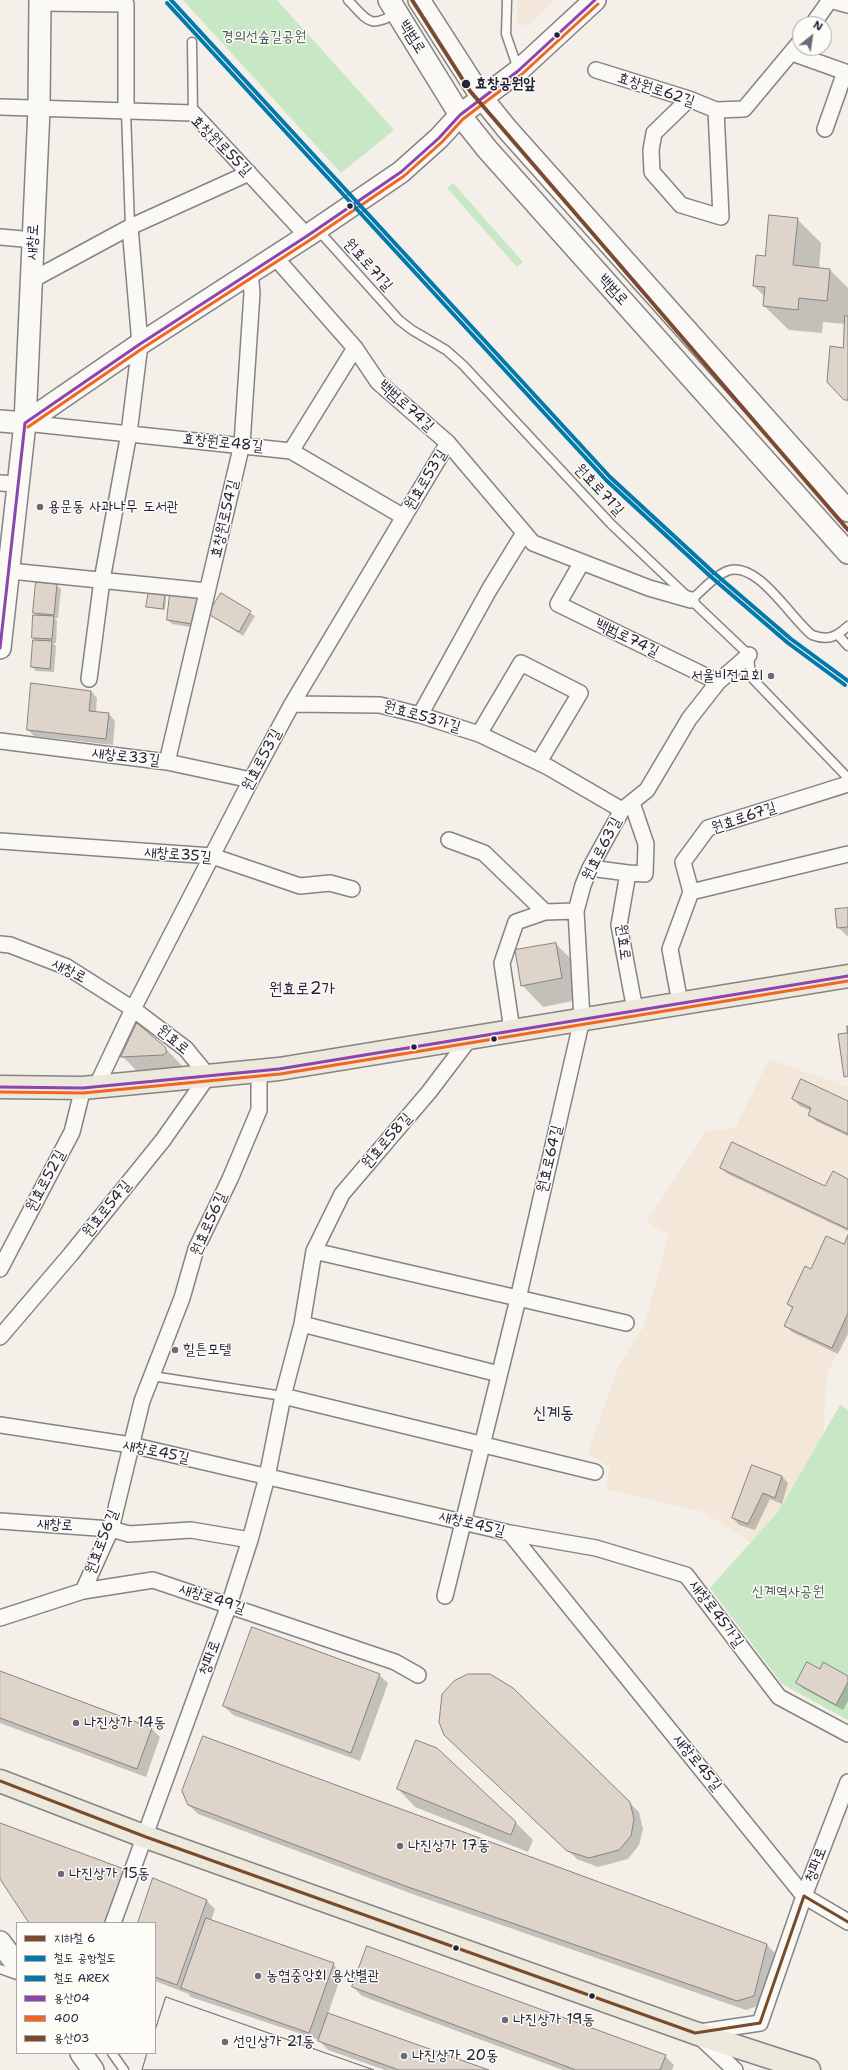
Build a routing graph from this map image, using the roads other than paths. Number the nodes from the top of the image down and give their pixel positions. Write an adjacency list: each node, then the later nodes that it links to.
1 (348, 0): 7 (lane, 백범로)
2 (419, 0): 16 (main road, 백범로)
3 (507, 0): 14 (lane)
4 (594, 0): 14 (main road)
5 (830, 0): 8 (street); 9 (street)
6 (40, 2): 19 (main road, 새창로); 21 (street)
7 (396, 3): 23 (main road, 백범로)
8 (848, 5)
9 (819, 16)
10 (192, 42): 22 (lane)
11 (792, 53): 20 (street, 효창원로62길)
12 (813, 56): 15 (street, 효창원로62길)
13 (596, 70): 17 (street, 효창원로62길)
14 (518, 71): 16 (main road)
15 (846, 72): 24 (street, 효창원로62길)
16 (482, 98): 23 (main road); 26 (main road, 백범로)
17 (689, 99): 20 (street, 효창원로62길); 20 (street)
18 (0, 107): 19 (street, 효창원로55길)
19 (39, 109): 21 (street, 효창원로55길); 31 (main road, 새창로)
20 (716, 110)
21 (126, 112): 22 (street, 효창원로55길); 27 (lane)
22 (193, 113): 25 (street, 효창원로55길)
23 (460, 115): 28 (main road); 29 (main road, 백범로)
24 (825, 129)
25 (249, 173): 27 (street); 28 (street, 효창원로55길)
26 (581, 214): 29 (main road); 44 (main road, 백범로)
27 (130, 227): 34 (street); 35 (street)
28 (312, 232): 32 (main road); 52 (lane, 원효로71길)
29 (561, 232): 47 (main road, 백범로)
30 (0, 237): 31 (street)
31 (34, 240): 34 (main road, 새창로)
32 (274, 256): 33 (main road); 36 (street, 백범로74길)
33 (250, 272): 35 (main road); 41 (street, 효창원로54길)
34 (32, 280): 38 (main road, 새창로)
35 (140, 344): 38 (main road); 39 (street)
36 (355, 348): 40 (street, 백범로74길); 42 (street)
37 (0, 422): 38 (main road)
38 (25, 423): 39 (street, 효창원로48길); 43 (main road, 새창로)
39 (129, 433): 41 (street, 효창원로48길); 50 (street)
40 (448, 443): 45 (street, 원효로53길); 46 (street, 백범로74길)
41 (242, 444): 42 (street, 효창원로48길); 51 (street, 효창원로54길)
42 (291, 451): 45 (street, 효창원로48길)
43 (9, 484): 49 (main road, 새창로)
44 (848, 511)
45 (404, 517): 60 (street, 원효로53길)
46 (524, 533): 48 (street, 백범로74길); 61 (street)
47 (848, 553)
48 (582, 562): 52 (street, 백범로74길); 59 (street, 백범로74길)
49 (4, 570): 50 (street); 56 (main road, 새창로)
50 (102, 580): 51 (street); 58 (street)
51 (207, 591): 64 (street, 효창원로54길)
52 (690, 600): 54 (lane); 57 (lane, 원효로71길)
53 (848, 626): 54 (lane)
54 (838, 635): 55 (lane)
55 (848, 646)
56 (0, 648)
57 (749, 655): 59 (street, 원효로63길); 66 (lane)
58 (89, 679)
59 (718, 682): 69 (street, 원효로63길)
60 (292, 704): 61 (street, 원효로53가길); 67 (street, 원효로53길)
61 (420, 714): 62 (street, 원효로53가길)
62 (479, 734): 65 (street, 원효로53가길); 65 (street, 원효로53가길)
63 (0, 741): 64 (street, 새창로33길)
64 (167, 762): 67 (street, 새창로33길)
65 (539, 762): 69 (street, 원효로53가길)
66 (848, 778)
67 (251, 780): 73 (street, 원효로53길)
68 (848, 784): 77 (street, 원효로67길)
69 (627, 806): 74 (street, 원효로63길); 75 (street)
70 (449, 840): 79 (street)
71 (0, 841): 73 (street, 새창로35길)
72 (848, 854): 77 (street)
73 (212, 856): 76 (street, 새창로35길); 83 (street, 원효로53길)
74 (590, 868): 75 (street); 78 (street, 원효로63길)
75 (628, 873): 84 (street, 원효로)
76 (352, 889)
77 (691, 892): 82 (street)
78 (576, 911): 79 (street); 85 (street, 원효로63길)
79 (545, 912): 86 (street)
80 (0, 944): 83 (street, 새창로)
81 (848, 976): 82 (main road, 원효로)
82 (680, 1003): 84 (main road, 원효로)
83 (133, 1009): 89 (street, 원효로); 91 (street, 원효로53길)
84 (635, 1010): 85 (main road, 원효로)
85 (582, 1019): 86 (main road, 원효로); 94 (street, 원효로64길)
86 (512, 1030): 87 (main road, 원효로)
87 (470, 1038): 88 (main road, 원효로); 92 (street, 원효로58길)
88 (259, 1072): 89 (main road, 원효로); 99 (street, 원효로56길)
89 (208, 1076): 91 (main road, 원효로); 97 (street, 원효로54길)
90 (0, 1087): 91 (main road, 원효로)
91 (89, 1087): 93 (street, 원효로52길)
92 (314, 1251): 94 (street); 96 (street, 원효로58길)
93 (0, 1270)
94 (518, 1299): 95 (street); 98 (street, 원효로64길)
95 (626, 1323)
96 (302, 1324): 98 (street); 100 (street, 원효로58길)
97 (0, 1337)
98 (499, 1374): 103 (street, 원효로64길)
99 (152, 1376): 100 (lane); 102 (street, 원효로56길)
100 (283, 1396): 103 (street); 105 (street, 원효로58길)
101 (0, 1425): 102 (street, 새창로45길)
102 (131, 1445): 105 (street, 새창로45길); 108 (street, 원효로56길)
103 (482, 1446): 104 (street); 107 (street, 원효로64길)
104 (595, 1472)
105 (267, 1477): 107 (street, 새창로45길); 110 (street, 청파로)
106 (0, 1521): 108 (street, 새창로)
107 (464, 1521): 109 (street, 새창로45길); 112 (street, 원효로64길)
108 (111, 1528): 110 (street); 111 (street, 원효로56길)
109 (510, 1533): 116 (street, 새창로45가길); 120 (street, 새창로45길)
110 (250, 1540): 113 (street, 청파로)
111 (83, 1591): 113 (street, 새창로49길); 114 (street, 새창로49길)
112 (445, 1596)
113 (229, 1605): 115 (street, 새창로49길); 119 (street, 청파로)
114 (0, 1618)
115 (418, 1675)
116 (848, 1734)
117 (0, 1782): 119 (main road, 청파로)
118 (848, 1782): 120 (street, 청파로)
119 (146, 1837): 121 (street, 청파로); 127 (main road, 청파로)
120 (804, 1896): 122 (street); 127 (street, 청파로)
121 (113, 1922)
122 (848, 1922)
123 (0, 1942): 124 (main road)
124 (16, 1964)
125 (0, 1970): 126 (lane)
126 (16, 1975)
127 (695, 2033): 132 (street); 133 (main road, 청파로)
128 (81, 2054): 130 (main road)
129 (113, 2054): 131 (lane)
130 (93, 2070)
131 (124, 2070)
132 (735, 2070)
133 (809, 2070)

